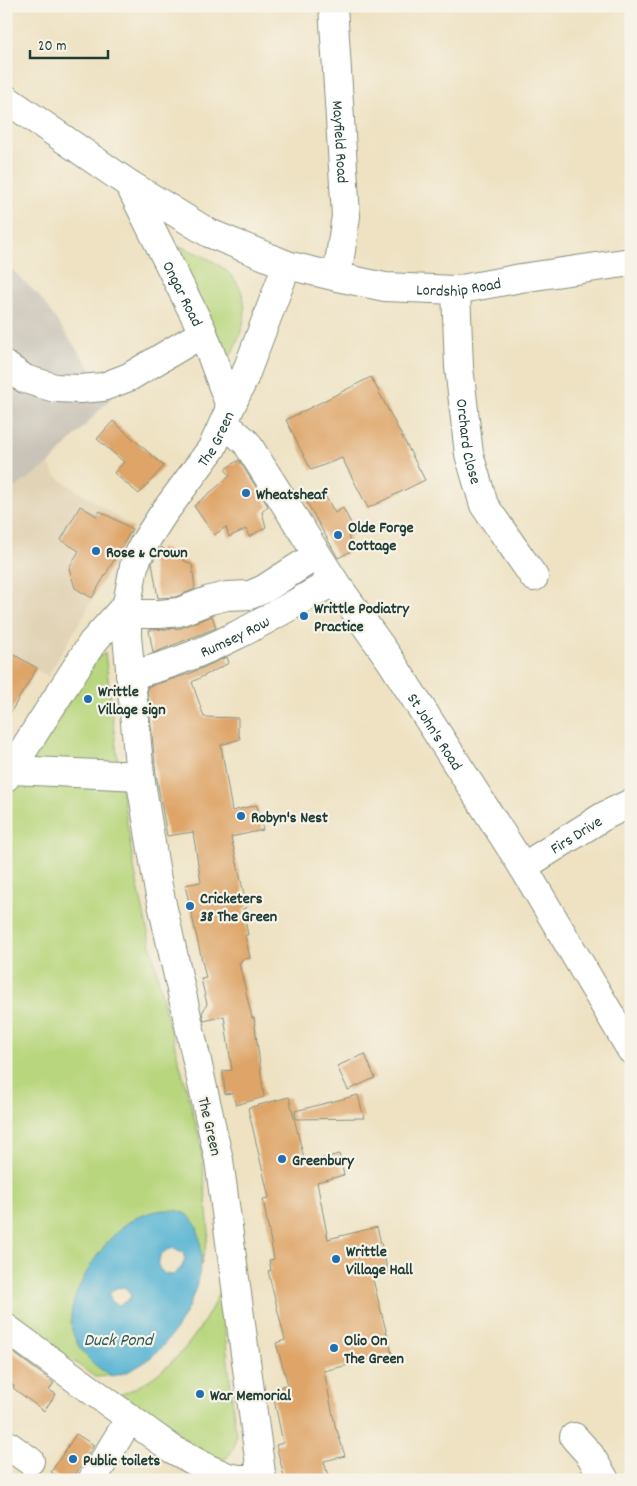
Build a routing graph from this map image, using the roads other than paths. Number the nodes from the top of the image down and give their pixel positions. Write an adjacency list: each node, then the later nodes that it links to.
1 (334, 6): 6 (street, Mayfield Road)
2 (6, 99): 3 (street, Ongar Road)
3 (129, 184): 5 (street, Ongar Road); 8 (street, Ongar Road)
4 (631, 262): 7 (street, Lordship Road)
5 (287, 265): 6 (street, Lordship Road); 10 (street, The Green)
6 (336, 277): 7 (street, Lordship Road)
7 (456, 290): 12 (street, Orchard Close)
8 (203, 333): 9 (street); 10 (street, Ongar Road)
9 (6, 366)
10 (227, 414): 11 (street, St John's Road); 14 (street, The Green)
11 (317, 555): 13 (street, St John's Road); 14 (street)
12 (534, 577)
13 (334, 581): 15 (street, Rumsey Row); 19 (street, St John's Road)
14 (127, 609): 15 (street, The Green); 16 (street)
15 (130, 675): 17 (street, The Green)
16 (9, 774): 17 (street)
17 (140, 776): 27 (street, The Green)
18 (631, 803): 19 (street, Firs Drive)
19 (523, 867): 20 (street, St John's Road)
20 (621, 1011): 21 (street, St John's Road)
21 (631, 1050)
22 (7, 1329): 23 (street, The Green)
23 (130, 1418): 27 (street, The Green); 28 (street)
24 (574, 1436): 29 (street)
25 (6, 1444): 26 (street)
26 (30, 1461)
27 (261, 1479)
28 (92, 1480)
29 (605, 1480)

